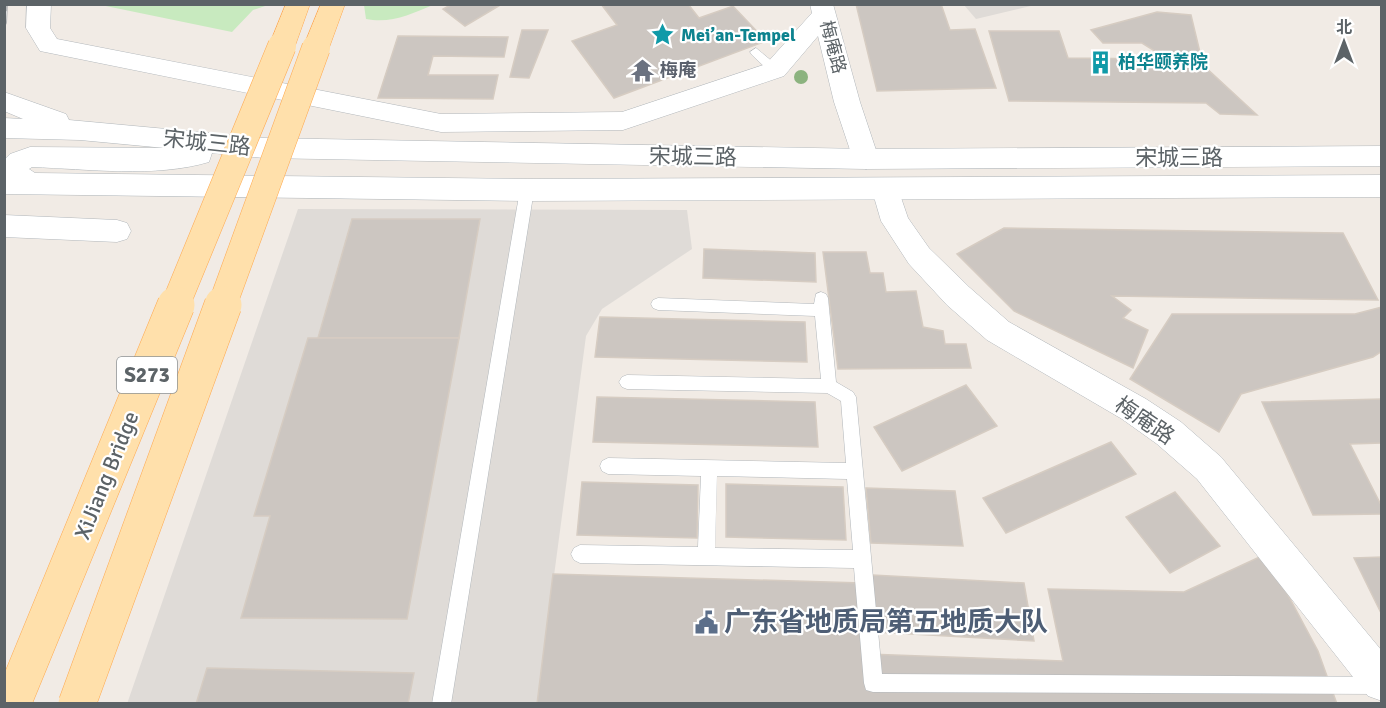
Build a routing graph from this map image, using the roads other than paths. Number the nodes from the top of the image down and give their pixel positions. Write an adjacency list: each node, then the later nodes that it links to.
1 (39, 4): 6 (street)
2 (298, 4): 30 (main road, XiJiang Bridge / S273, bridge)
3 (333, 4): 31 (main road, S273, bridge)
4 (823, 9): 6 (street); 12 (street, 梅庵路)
5 (756, 52): 6 (lane)
6 (775, 70)
7 (4, 101): 9 (main road)
8 (4, 128): 9 (main road, 宋城三路)
9 (81, 130): 10 (main road, 宋城三路)
10 (264, 148): 12 (main road, 宋城三路); 14 (main road)
11 (1382, 156): 12 (main road, 宋城三路)
12 (866, 159)
13 (4, 183): 14 (main road, 宋城三路)
14 (34, 185): 16 (main road, 宋城三路)
15 (1382, 186): 17 (main road, 宋城三路)
16 (527, 190): 17 (main road, 宋城三路); 32 (lane)
17 (886, 190): 29 (street, 梅庵路)
18 (4, 226): 19 (street)
19 (117, 231)
20 (658, 304): 22 (lane)
21 (627, 382): 22 (lane)
22 (829, 386): 25 (lane)
23 (608, 466): 24 (lane)
24 (709, 468): 25 (lane); 27 (lane)
25 (855, 471): 28 (lane)
26 (580, 554): 27 (lane)
27 (706, 556): 28 (lane)
28 (862, 559): 29 (lane)
29 (1382, 684)
30 (12, 704)
31 (77, 704)
32 (441, 704)

